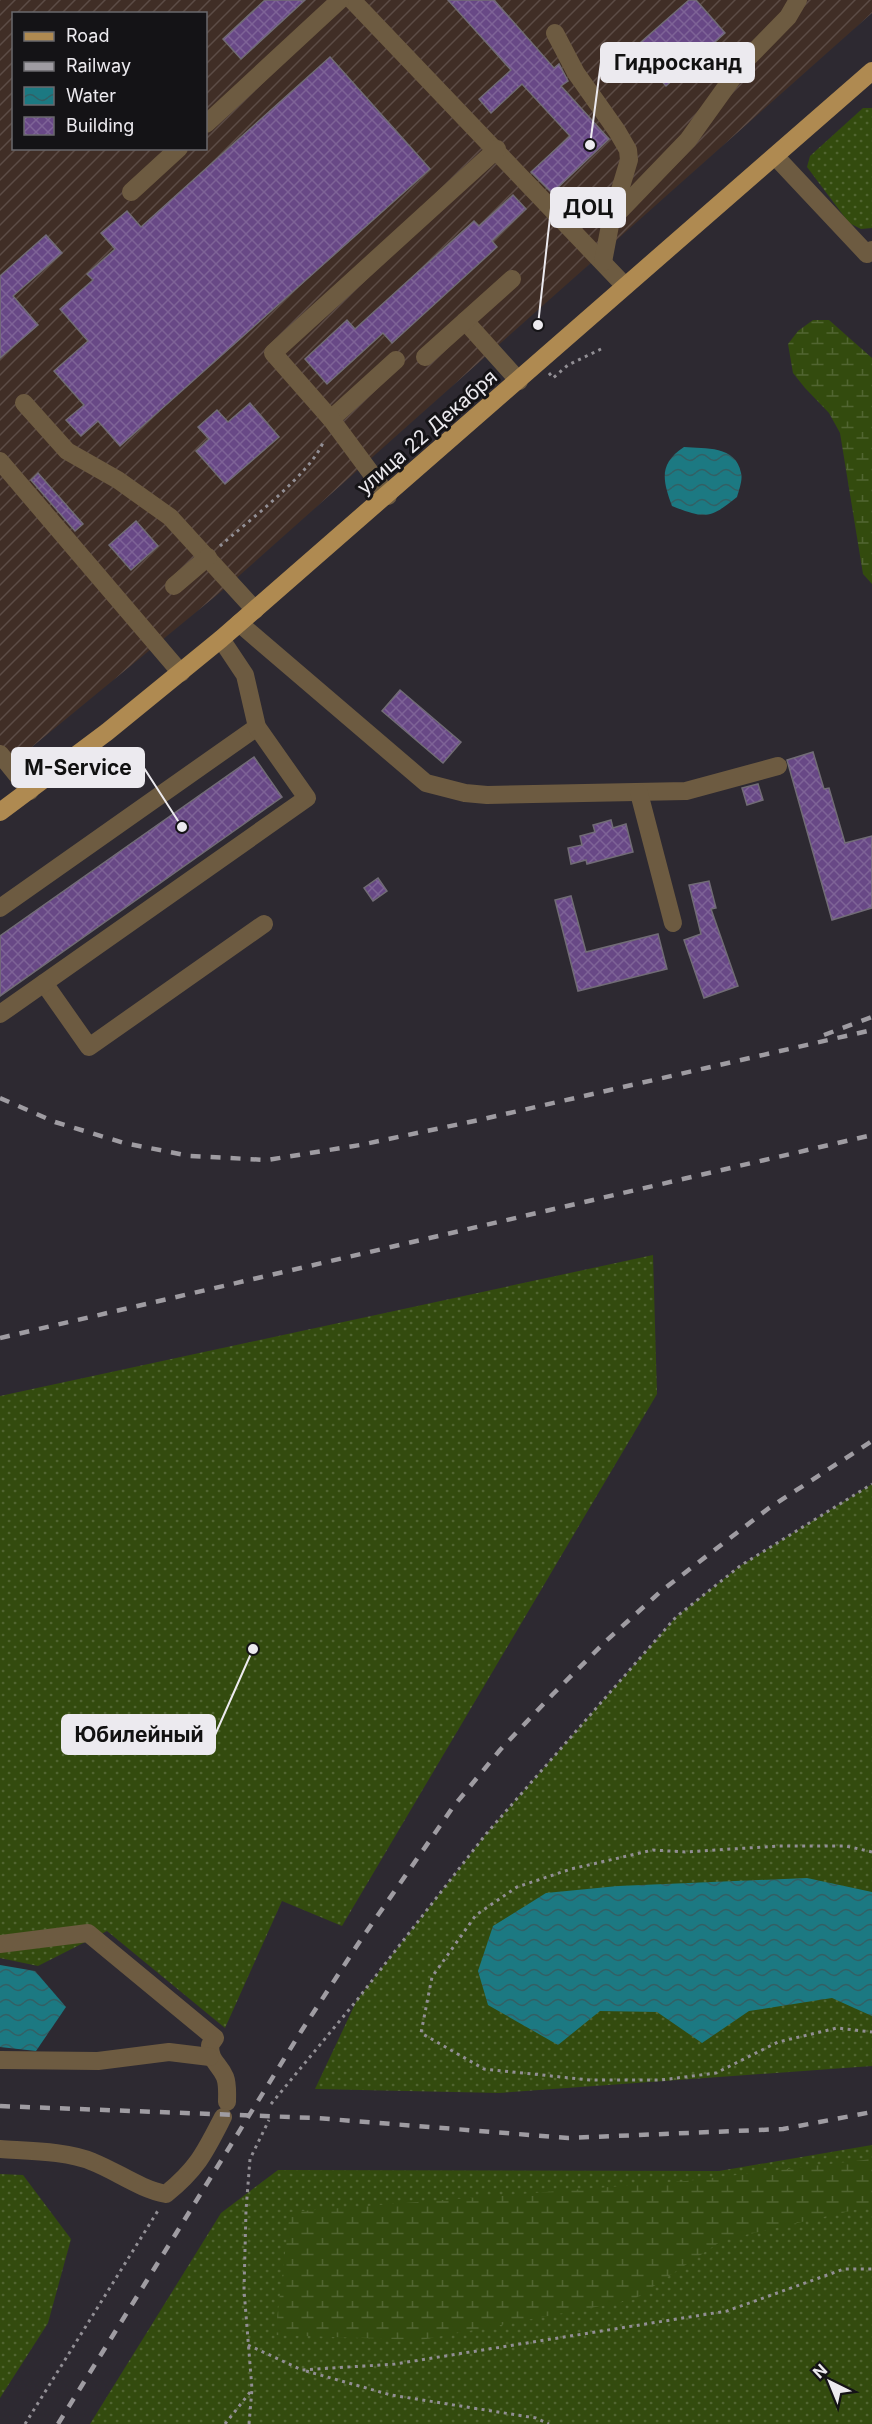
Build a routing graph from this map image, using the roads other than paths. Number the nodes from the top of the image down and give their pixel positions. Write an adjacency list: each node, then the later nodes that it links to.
1 (340, 0): 6 (street)
2 (352, 0): 7 (street)
3 (798, 0): 11 (street)
4 (555, 33): 11 (street)
5 (871, 76): 9 (main road, улица 22 Декабря)
6 (207, 123)
7 (497, 149): 13 (street); 21 (street)
8 (177, 150): 10 (street)
9 (775, 156): 12 (street); 15 (main road, улица 22 Декабря)
10 (131, 192)
11 (611, 220): 13 (street)
12 (872, 250)
13 (603, 262): 15 (street)
14 (512, 279): 16 (street)
15 (625, 286): 19 (main road, улица 22 Декабря)
16 (465, 321): 17 (street); 19 (street)
17 (425, 357)
18 (396, 360): 21 (street)
19 (519, 381): 23 (main road, улица 22 Декабря)
20 (24, 403): 24 (street)
21 (331, 419): 23 (street)
22 (0, 460): 29 (street)
23 (388, 496): 26 (main road, улица 22 Декабря)
24 (208, 557): 25 (street); 26 (street)
25 (174, 586)
26 (255, 610): 27 (main road, улица 22 Декабря)
27 (239, 623): 28 (main road, улица 22 Декабря); 34 (street)
28 (221, 639): 29 (main road, улица 22 Декабря); 30 (street)
29 (181, 673): 33 (main road, улица 22 Декабря)
30 (257, 727): 36 (street); 39 (street)
31 (0, 754): 33 (street)
32 (778, 766): 34 (street)
33 (30, 791): 35 (main road, улица 22 Декабря)
34 (639, 793): 37 (street)
35 (0, 812)
36 (0, 908)
37 (673, 923)
38 (264, 924): 39 (street)
39 (44, 983): 40 (street)
40 (0, 1014)
41 (0, 1944): 42 (street)
42 (210, 2057): 43 (street); 44 (street)
43 (0, 2060)
44 (0, 2149)

